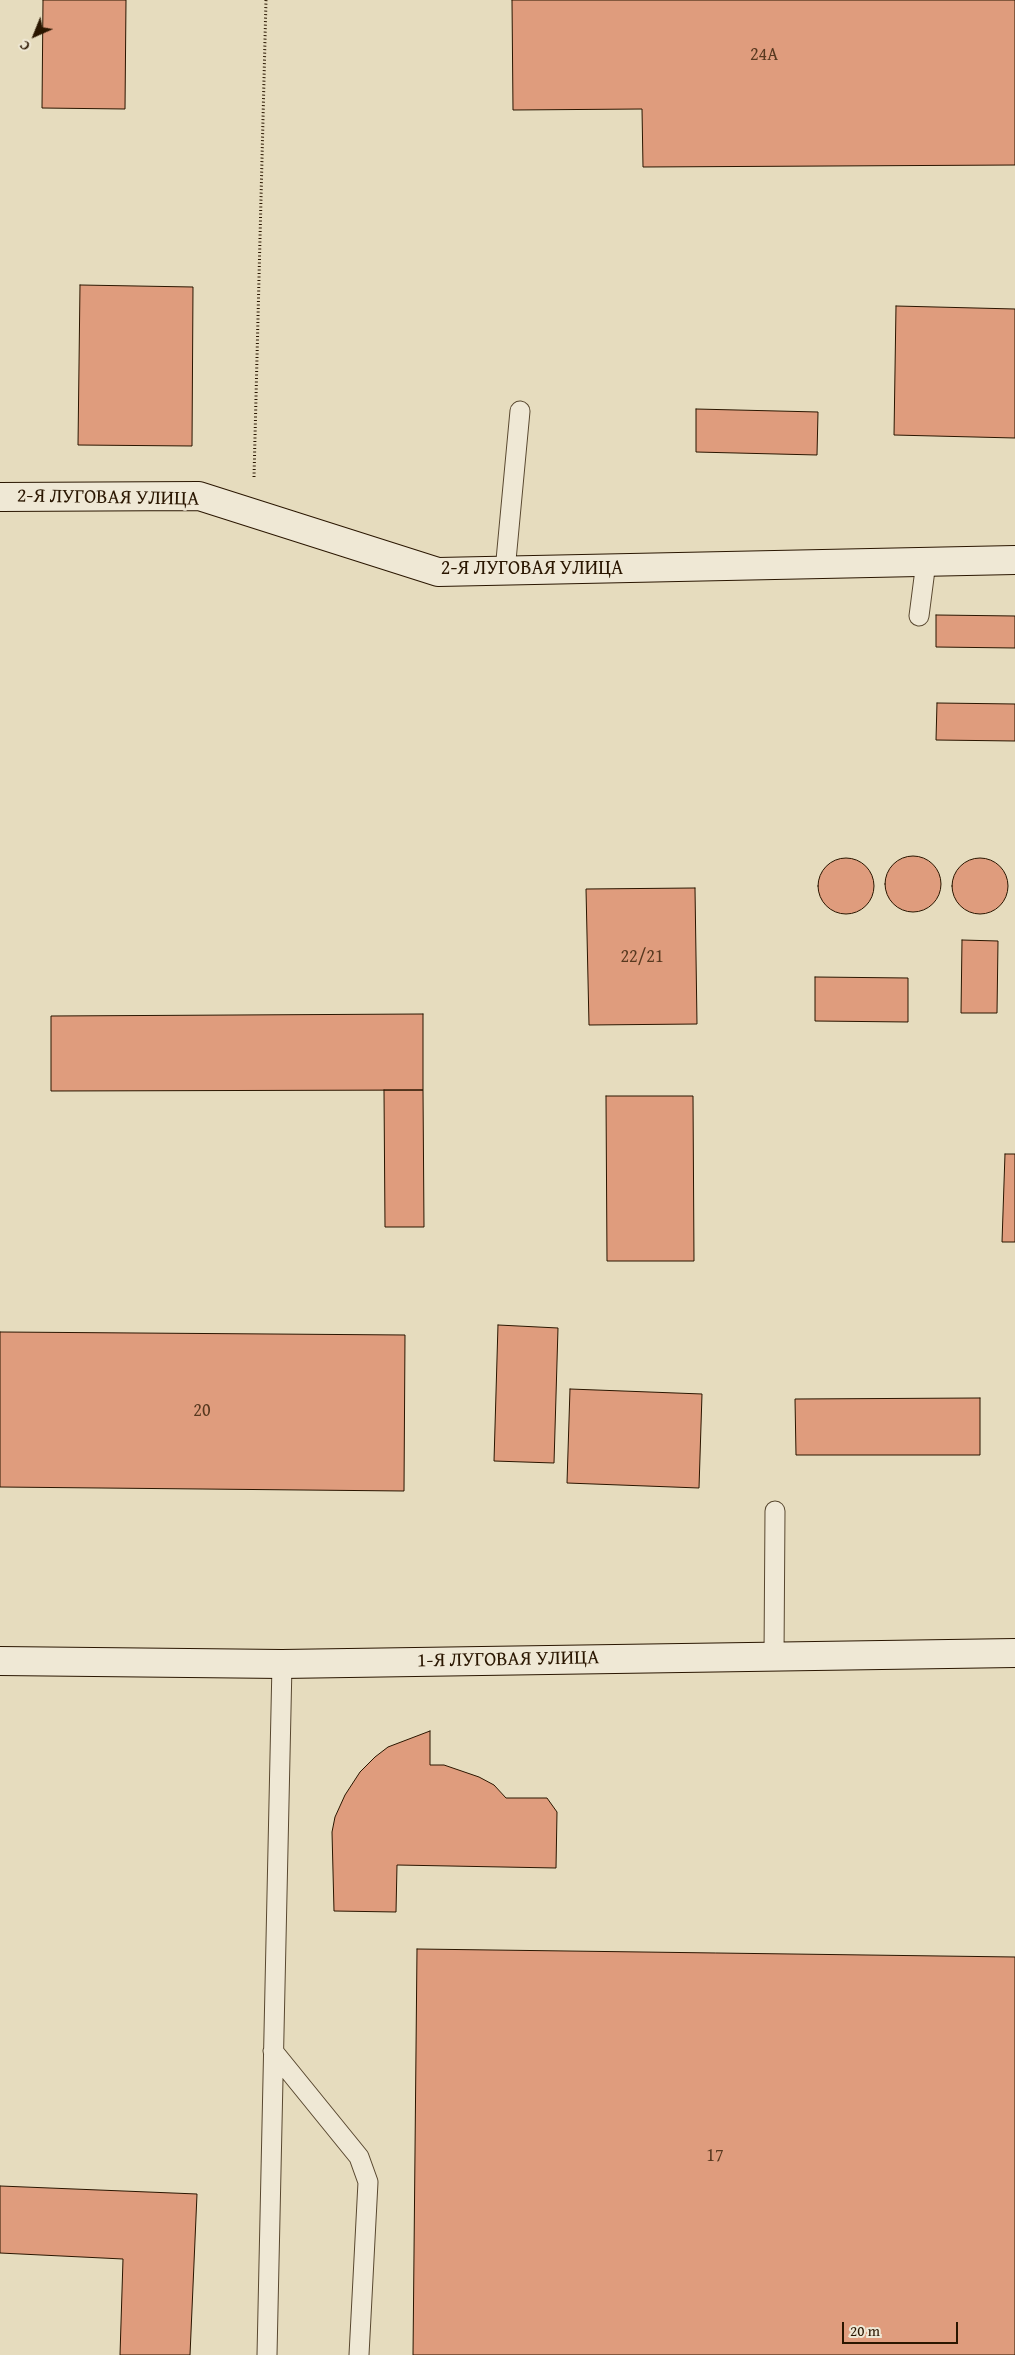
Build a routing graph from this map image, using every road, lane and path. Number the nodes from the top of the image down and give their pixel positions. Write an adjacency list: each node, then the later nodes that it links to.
1 (266, 0): 4 (path)
2 (520, 411): 7 (lane)
3 (0, 497): 4 (main road, 2-Я ЛУГОВАЯ УЛИЦА)
4 (253, 513): 7 (main road, 2-Я ЛУГОВАЯ УЛИЦА)
5 (1015, 560): 6 (main road, 2-Я ЛУГОВАЯ УЛИЦА)
6 (926, 562): 7 (main road, 2-Я ЛУГОВАЯ УЛИЦА); 8 (lane)
7 (505, 571)
8 (919, 616)
9 (775, 1511): 11 (lane)
10 (1015, 1653): 11 (main road, 1-Я ЛУГОВАЯ УЛИЦА)
11 (774, 1656): 13 (main road, 1-Я ЛУГОВАЯ УЛИЦА)
12 (0, 1661): 13 (main road, 1-Я ЛУГОВАЯ УЛИЦА)
13 (282, 1664): 14 (lane)
14 (273, 2051): 15 (lane); 16 (lane)
15 (267, 2355)
16 (359, 2355)

